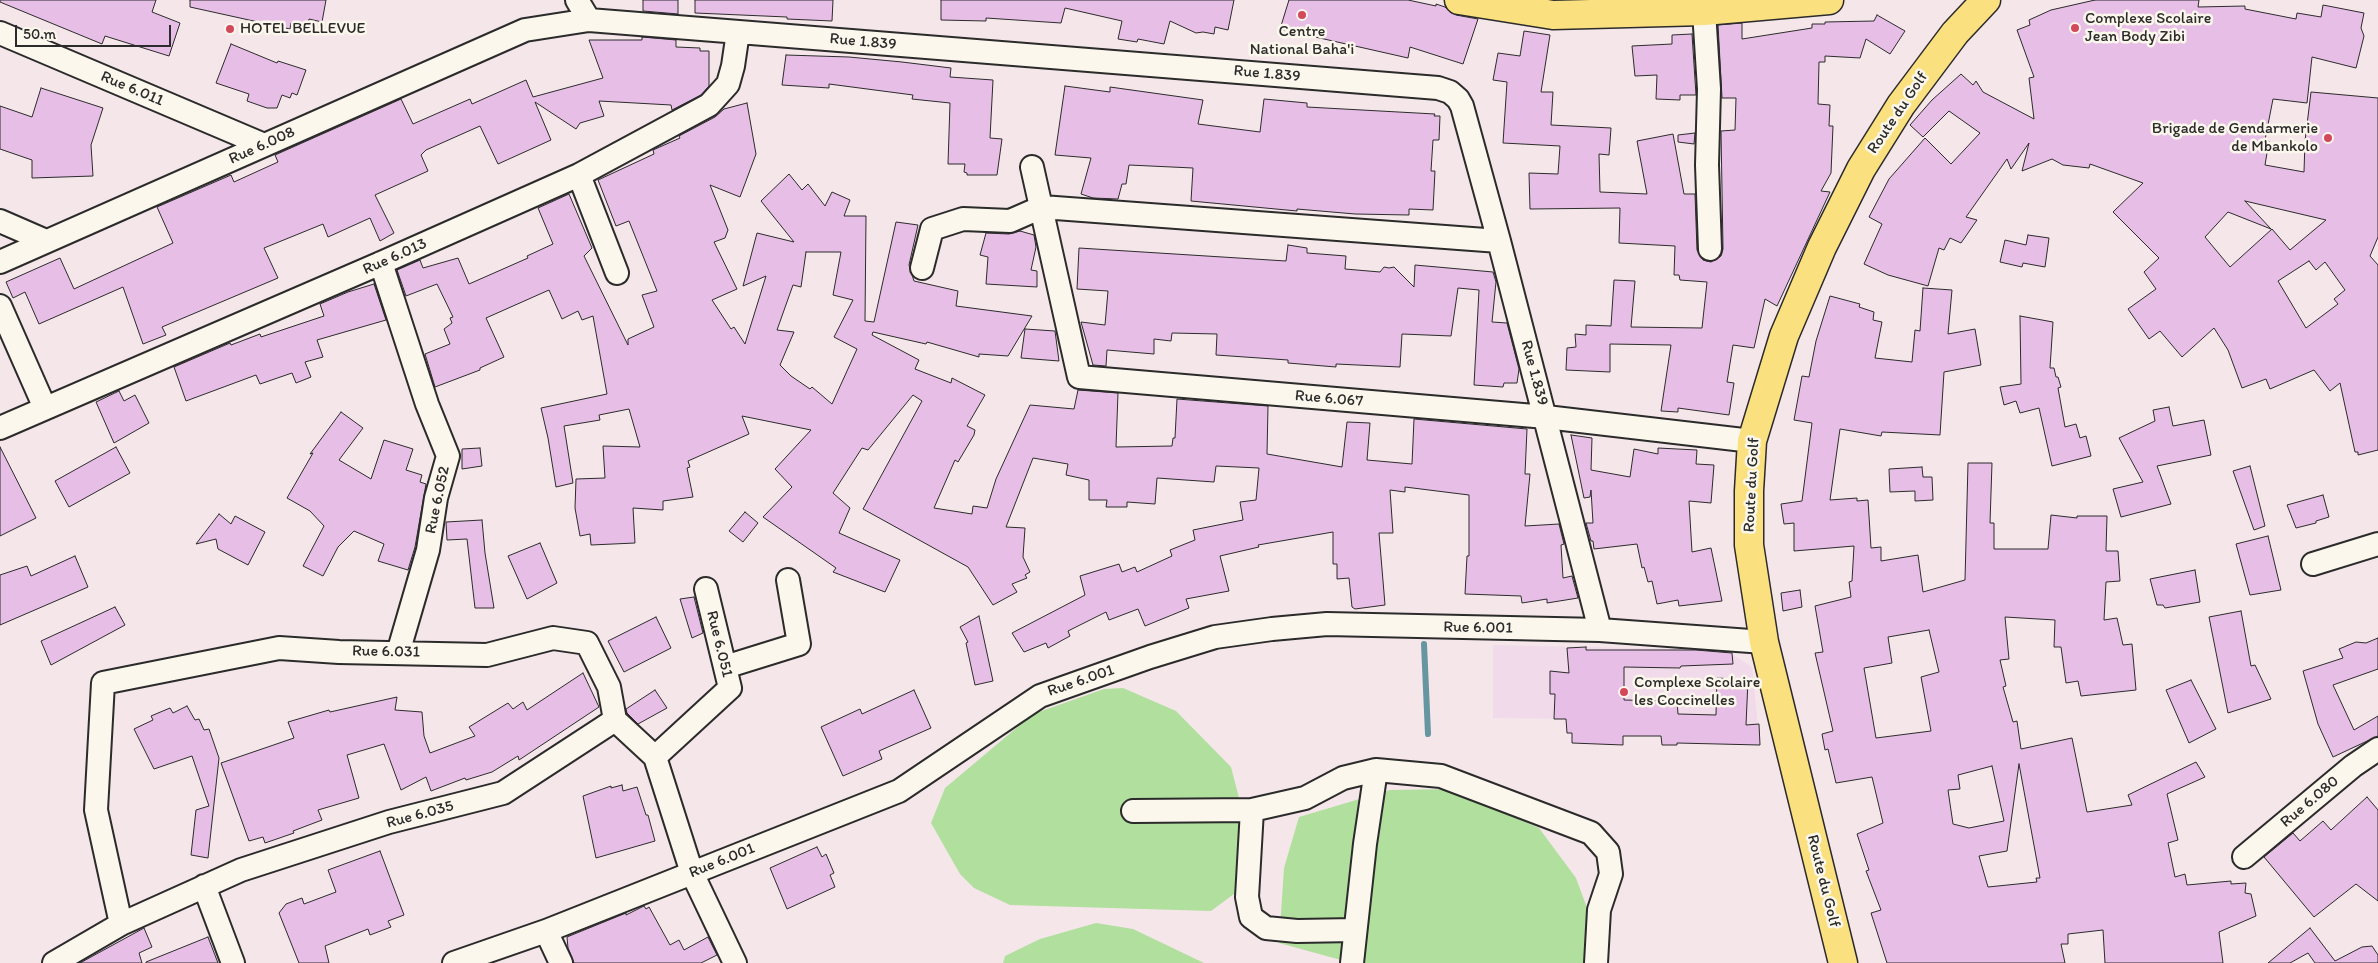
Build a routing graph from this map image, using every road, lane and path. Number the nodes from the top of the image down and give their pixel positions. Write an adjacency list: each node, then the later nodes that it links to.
1 (577, 0): 6 (street)
2 (1460, 0): 5 (main road)
3 (1829, 0): 5 (main road)
4 (1986, 0): 26 (main road, Route du Golf)
5 (1704, 10): 17 (street)
6 (589, 20): 7 (street, Rue 1.839); 8 (street, Rue 1.839)
7 (524, 30): 10 (street, Rue 6.008)
8 (738, 32): 12 (street, Rue 6.013); 16 (street, Rue 1.839)
9 (0, 33): 10 (street, Rue 6.011)
10 (264, 145): 15 (street, Rue 6.008)
11 (1032, 166): 13 (street, Rue 6.067)
12 (579, 175): 19 (street, Rue 6.013); 21 (street)
13 (1042, 207): 16 (street); 20 (street); 24 (street, Rue 6.067)
14 (0, 221): 15 (street)
15 (46, 241): 18 (street, Rue 6.008)
16 (1499, 241): 24 (street, Rue 1.839)
17 (1710, 249)
18 (0, 262)
19 (381, 263): 23 (street, Rue 6.013); 33 (street, Rue 6.052)
20 (922, 268)
21 (617, 273)
22 (0, 306): 23 (street)
23 (45, 408): 25 (street, Rue 6.013)
24 (1546, 417): 26 (street, Rue 6.067); 31 (street, Rue 1.839)
25 (0, 428)
26 (1752, 441): 32 (main road, Route du Golf)
27 (2378, 544): 28 (street)
28 (2313, 564)
29 (788, 580): 34 (street)
30 (706, 589): 34 (street, Rue 6.051)
31 (1600, 630): 32 (street, Rue 6.001); 42 (street, Rue 6.001)
32 (1764, 642): 54 (main road, Route du Golf)
33 (398, 653): 35 (street, Rue 6.031); 44 (street, Rue 6.031)
34 (725, 666): 37 (street, Rue 6.051)
35 (615, 720): 37 (street); 43 (street, Rue 6.035)
36 (2378, 749): 41 (street, Rue 6.080)
37 (655, 757): 42 (street)
38 (1376, 770): 39 (street); 45 (street); 53 (street)
39 (1252, 810): 40 (street); 45 (street)
40 (1133, 811)
41 (2244, 857)
42 (692, 873): 46 (street, Rue 6.001); 51 (street)
43 (204, 886): 44 (street, Rue 6.035); 48 (street)
44 (121, 924): 47 (street, Rue 6.035)
45 (1355, 930): 52 (street)
46 (546, 931): 49 (street, Rue 6.001); 50 (street)
47 (54, 963)
48 (233, 963)
49 (454, 963)
50 (561, 963)
51 (735, 963)
52 (1352, 963)
53 (1596, 963)
54 (1843, 963)

